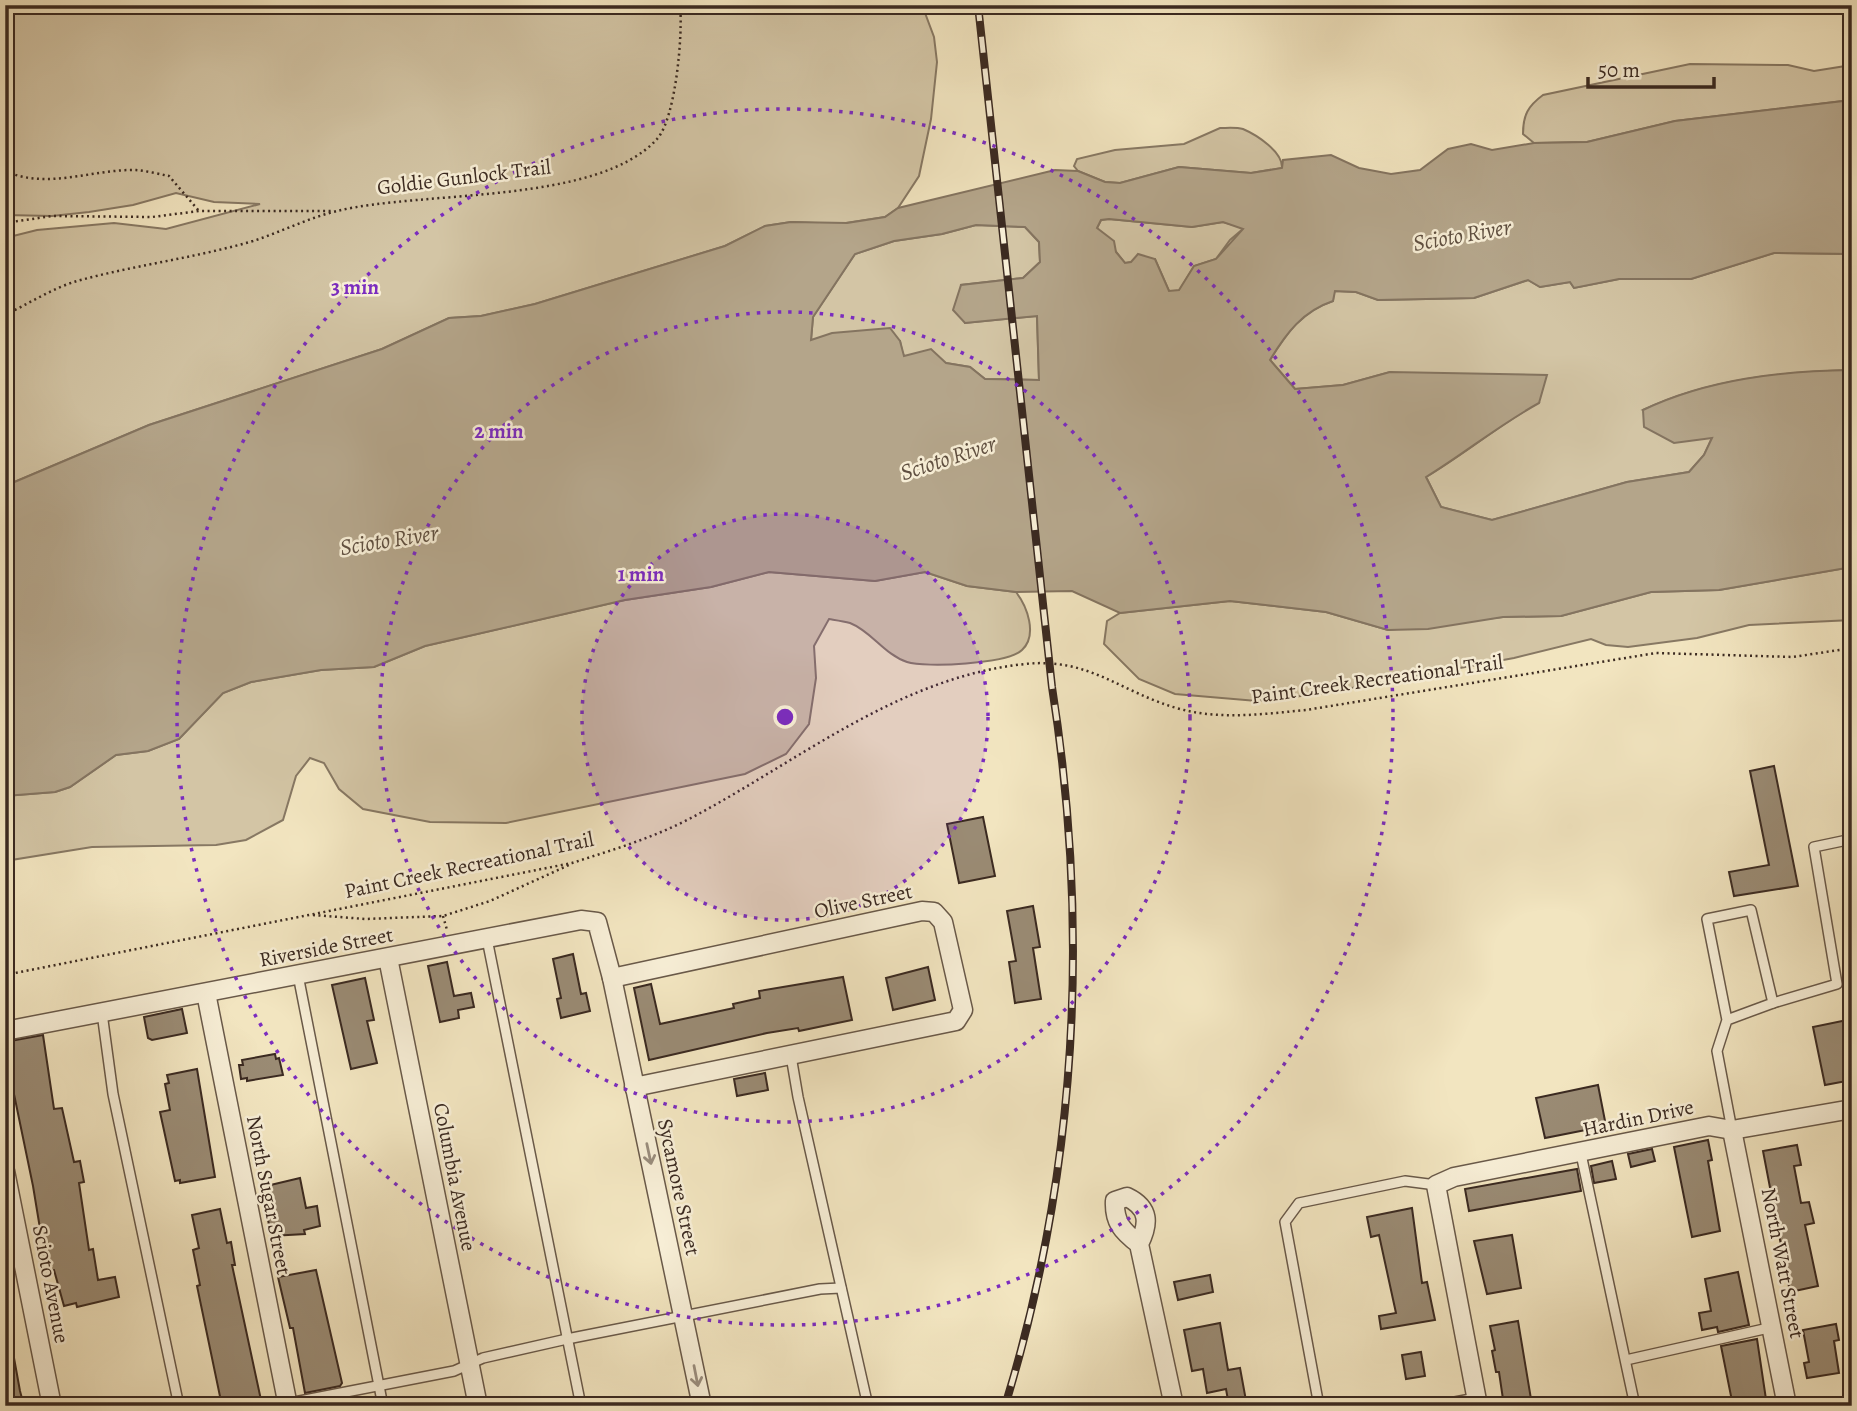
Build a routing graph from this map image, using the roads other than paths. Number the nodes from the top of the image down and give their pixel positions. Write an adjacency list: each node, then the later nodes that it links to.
1 (1852, 839): 7 (lane)
2 (487, 939): 3 (street, Riverside Street); 5 (street, Riverside Street); 22 (lane)
3 (388, 958): 4 (street, Riverside Street); 24 (street, Columbia Avenue)
4 (298, 975): 6 (street, Riverside Street); 25 (lane)
5 (612, 978): 11 (street, Olive Street); 12 (street, Sycamore Street)
6 (206, 993): 8 (street, Riverside Street); 27 (street, North Sugar Street)
7 (1773, 1003): 9 (lane); 9 (lane)
8 (102, 1013): 10 (street, Riverside Street); 29 (lane)
9 (1727, 1020): 14 (lane)
10 (5, 1031)
11 (791, 1056): 12 (street, Olive Street); 19 (lane)
12 (634, 1087): 20 (street, Sycamore Street, one-way to 20)
13 (1852, 1109): 14 (street, Hardin Drive)
14 (1732, 1130): 15 (street, Hardin Drive); 21 (street, North Watt Street)
15 (1581, 1154): 17 (street, Hardin Drive); 23 (lane)
16 (5, 1171): 28 (street, Scioto Avenue)
17 (1436, 1185): 26 (street); 36 (lane)
18 (1139, 1244): 35 (street)
19 (841, 1288): 20 (lane); 34 (lane)
20 (683, 1315): 22 (lane); 33 (street, Sycamore Street, one-way to 33)
21 (1773, 1327): 23 (lane); 39 (street, North Watt Street)
22 (567, 1339): 24 (lane); 32 (lane)
23 (1626, 1360): 38 (lane)
24 (470, 1365): 25 (lane); 31 (street, Columbia Avenue)
25 (380, 1387): 27 (lane); 30 (lane)
26 (1477, 1402): 37 (lane)
27 (283, 1405)
28 (52, 1406)
29 (179, 1406)
30 (383, 1406)
31 (478, 1406)
32 (581, 1406)
33 (702, 1406)
34 (868, 1406)
35 (1174, 1406)
36 (1319, 1406)
37 (1434, 1406)
38 (1635, 1406)
39 (1787, 1406)

